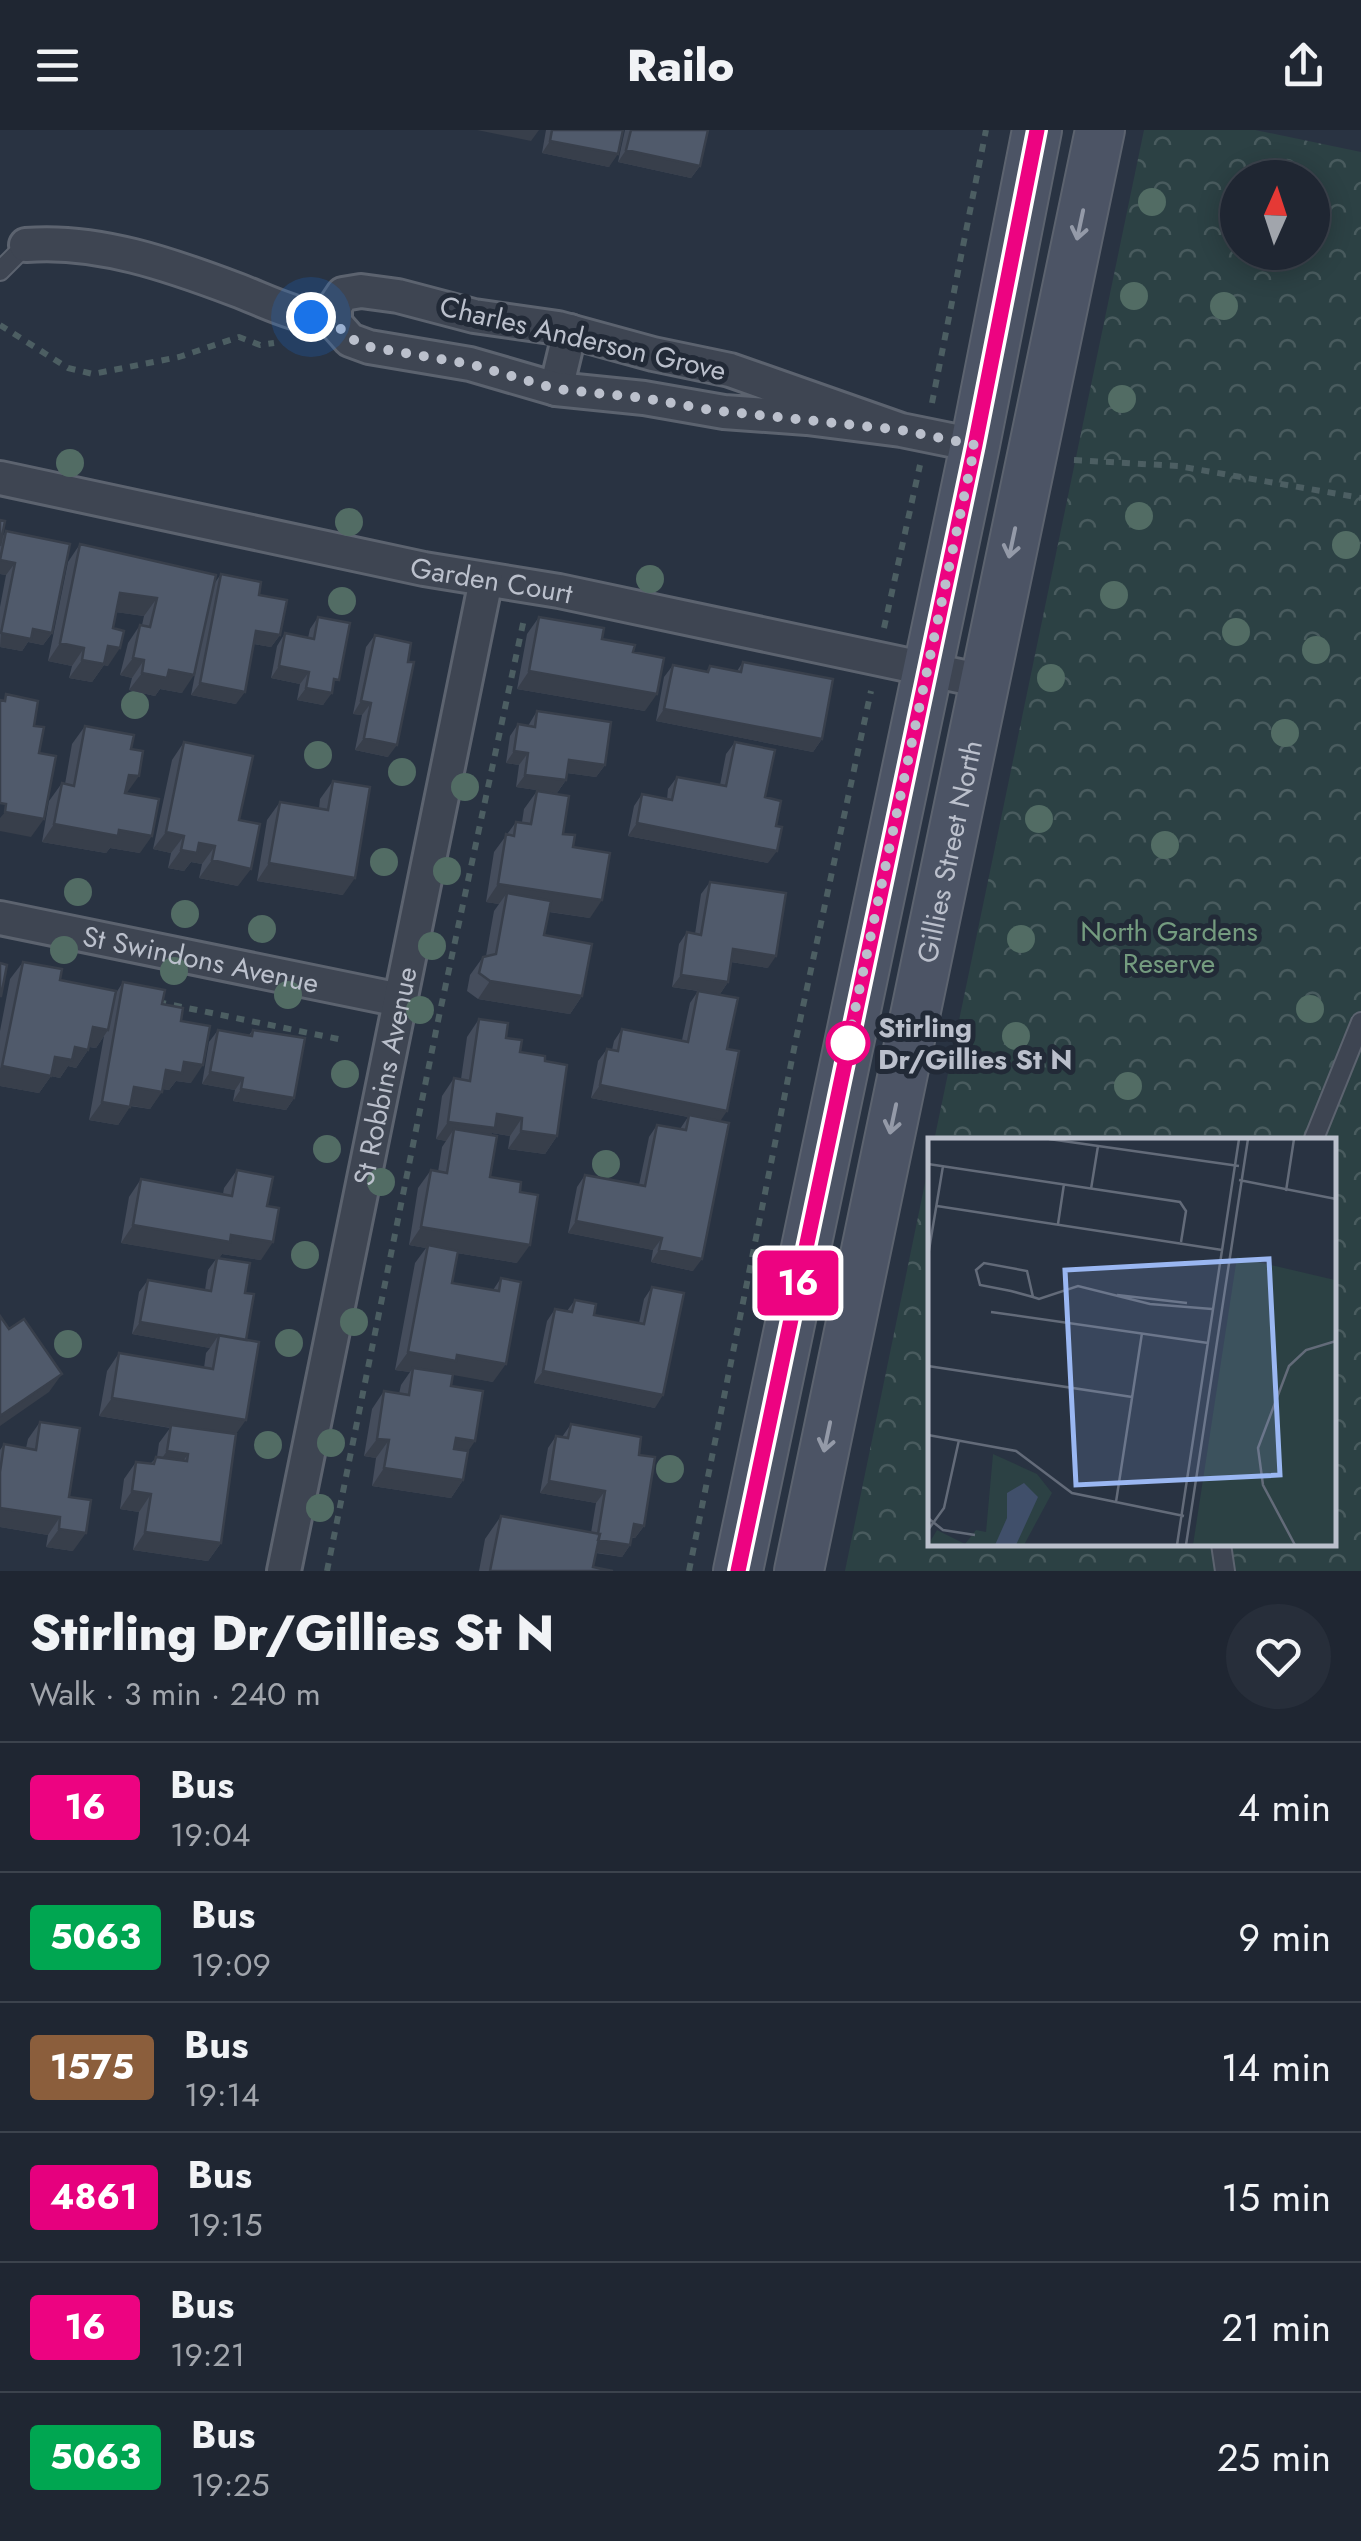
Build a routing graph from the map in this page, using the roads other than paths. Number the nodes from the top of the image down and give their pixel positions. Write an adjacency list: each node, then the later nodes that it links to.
1 (1037, 130): 11 (main road)
2 (1100, 130): 15 (main road, Gillies Street North, one-way to 15)
3 (26, 245): 4 (lane); 6 (street, Charles Anderson Grove)
4 (0, 271)
5 (398, 296): 6 (street, Charles Anderson Grove); 7 (street, Charles Anderson Grove); 8 (street)
6 (334, 318): 8 (street, Charles Anderson Grove)
7 (570, 330): 9 (street); 10 (street, Charles Anderson Grove)
8 (387, 350): 9 (street, Charles Anderson Grove)
9 (556, 389): 10 (street, Charles Anderson Grove)
10 (914, 432): 11 (street, Charles Anderson Grove)
11 (975, 445): 14 (main road)
12 (0, 478): 13 (street, Garden Court)
13 (486, 580): 14 (street, Garden Court); 17 (street, St Robbins Avenue)
14 (926, 669): 15 (street, Garden Court); 22 (main road)
15 (983, 681): 23 (main road, Gillies Street North, one-way to 23)
16 (0, 918): 17 (street, St Swindons Avenue)
17 (400, 1000): 21 (street, St Robbins Avenue)
18 (1361, 1022): 19 (lane)
19 (1313, 1138)
20 (1221, 1546): 24 (lane)
21 (284, 1571)
22 (738, 1571)
23 (799, 1571)
24 (1224, 1571)

